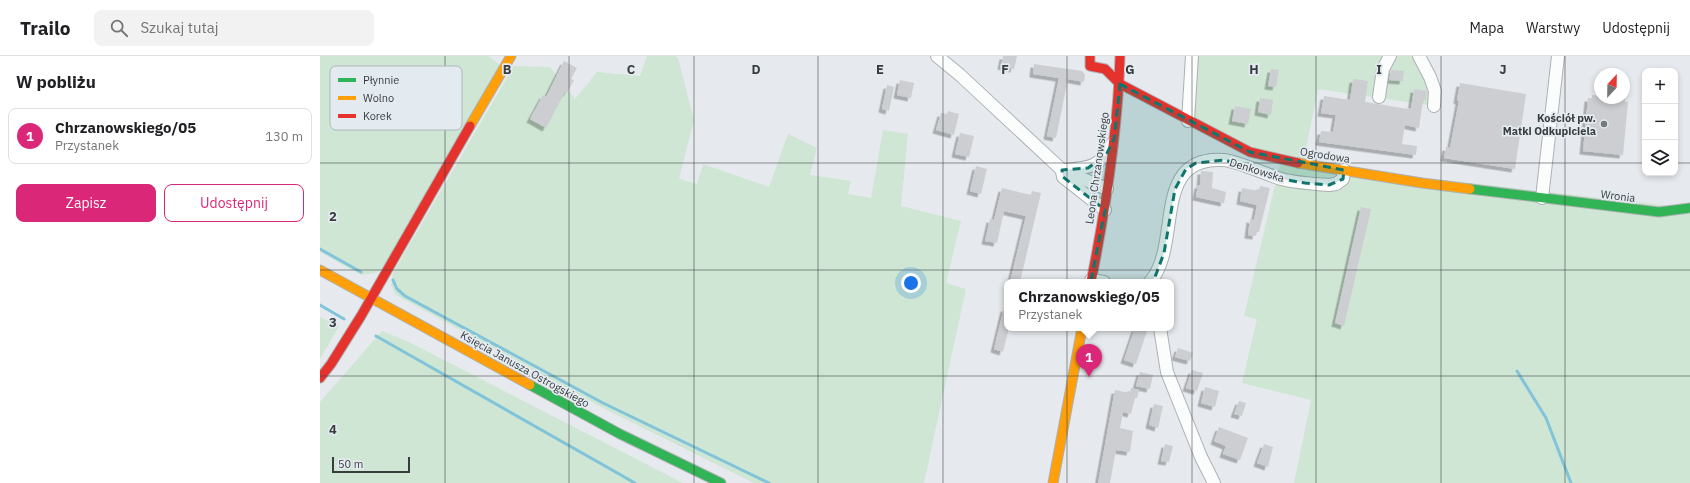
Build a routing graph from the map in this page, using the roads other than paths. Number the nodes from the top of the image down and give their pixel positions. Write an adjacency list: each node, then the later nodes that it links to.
1 (511, 56): 23 (street)
2 (938, 56): 14 (street)
3 (1090, 56): 9 (street, Ogrodowa)
4 (1120, 56): 9 (street, Leona Chrzanowskiego)
5 (1192, 56): 12 (street)
6 (1390, 56): 10 (street)
7 (1419, 56): 11 (street)
8 (1558, 56): 17 (street)
9 (1120, 84): 12 (street, Ogrodowa); 13 (street, Leona Chrzanowskiego)
10 (1379, 97)
11 (1434, 106)
12 (1188, 120): 15 (street, Ogrodowa)
13 (1114, 139): 14 (street); 16 (street, Leona Chrzanowskiego)
14 (1062, 170): 16 (street); 19 (street)
15 (1344, 170): 17 (street, Ogrodowa); 22 (street, Denkowska)
16 (1107, 189): 19 (street, Leona Chrzanowskiego)
17 (1542, 198): 18 (street, Wronia)
18 (1690, 208)
19 (1105, 210): 21 (street, Leona Chrzanowskiego)
20 (320, 270): 23 (street, Księcia Janusza Ostrogskiego)
21 (1091, 279)
22 (1153, 279)
23 (371, 298): 26 (street); 27 (street, Księcia Janusza Ostrogskiego)
24 (1081, 331): 28 (street)
25 (1160, 331): 29 (street)
26 (320, 378)
27 (721, 483)
28 (1053, 483)
29 (1214, 483)

